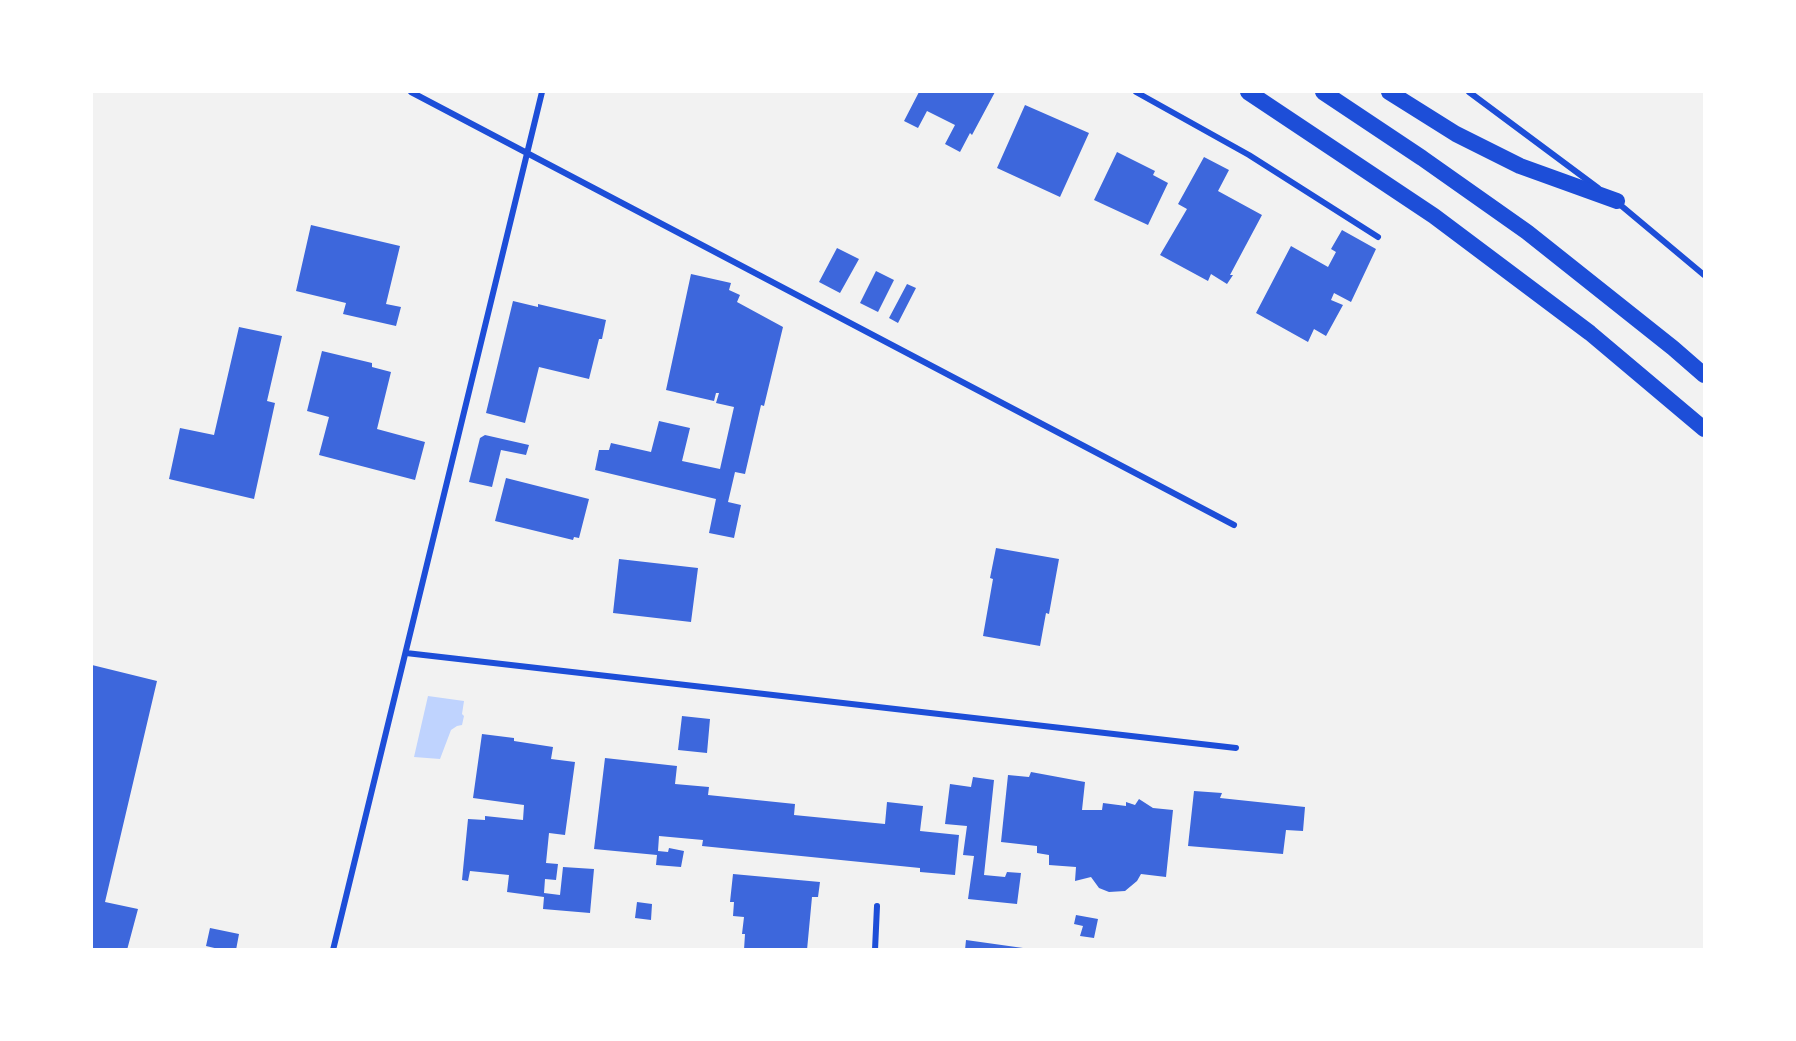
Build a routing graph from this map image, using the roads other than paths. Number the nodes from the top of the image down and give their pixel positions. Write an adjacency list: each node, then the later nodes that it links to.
1 (411, 92): 8 (street)
2 (542, 92): 8 (street)
3 (1136, 92): 10 (street)
4 (1248, 92): 13 (highway)
5 (1323, 92): 12 (highway)
6 (1389, 92): 9 (highway)
7 (1469, 92): 9 (street)
8 (526, 153): 14 (street); 15 (street)
9 (1617, 201): 11 (street)
10 (1378, 237)
11 (1704, 275)
12 (1704, 375)
13 (1704, 429)
14 (1234, 525)
15 (406, 653): 16 (street); 18 (street)
16 (1236, 748)
17 (876, 906): 19 (street)
18 (333, 950)
19 (875, 950)

